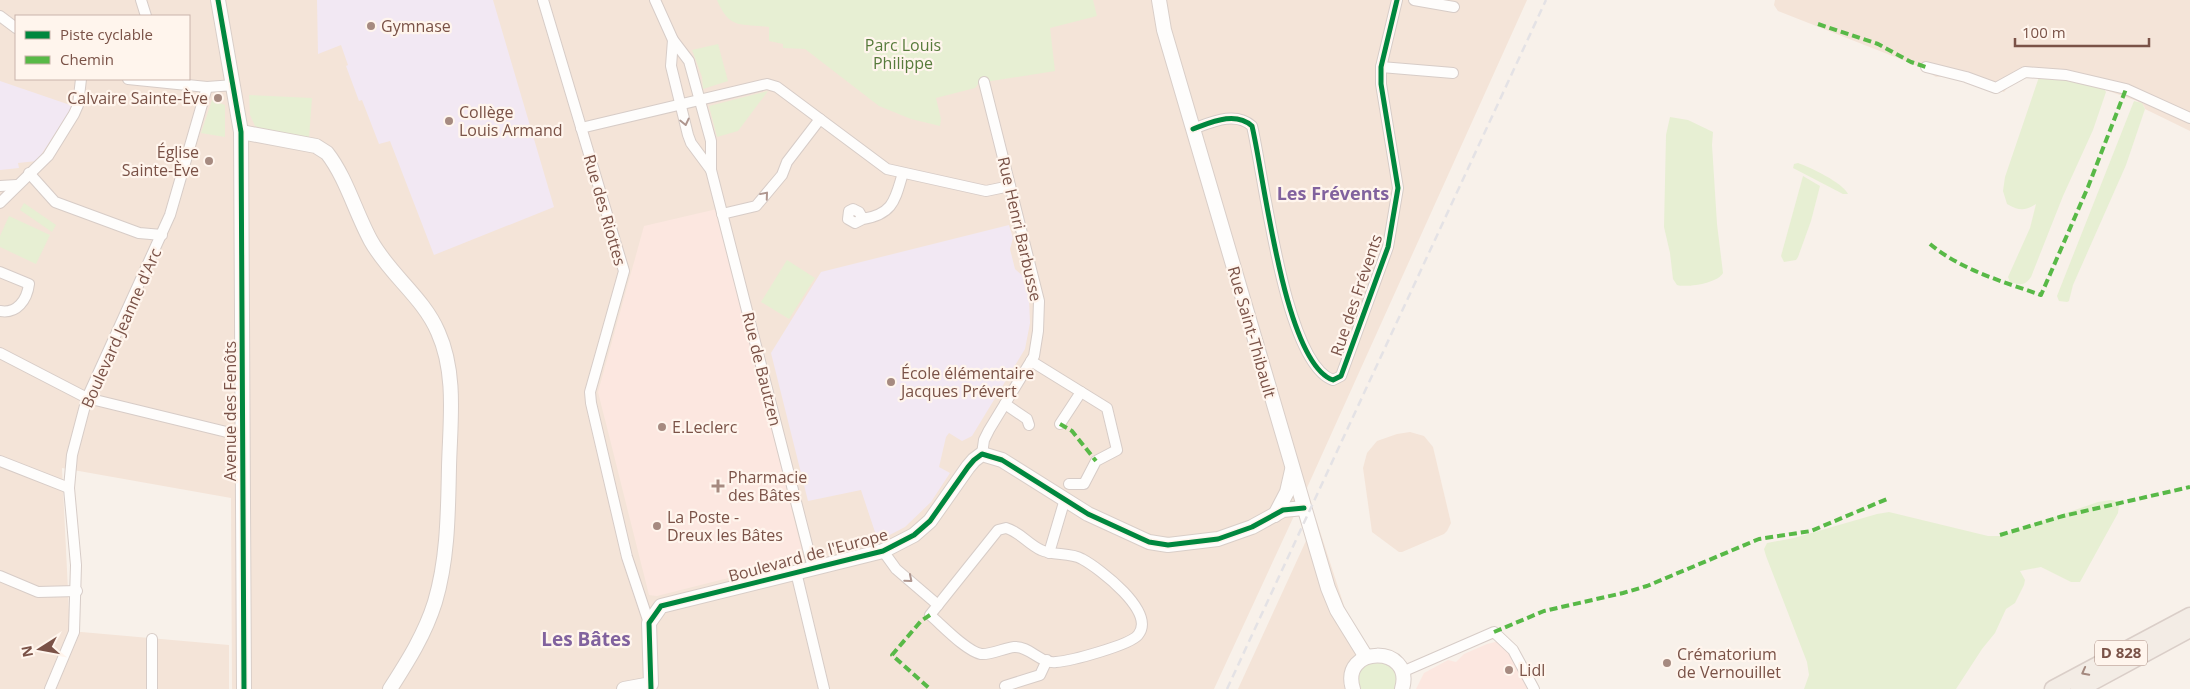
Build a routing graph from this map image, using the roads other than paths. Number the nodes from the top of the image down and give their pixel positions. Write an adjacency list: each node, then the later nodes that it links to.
1 (141, 0): 9 (street)
2 (218, 0): 20 (street, Avenue des Fenôts)
3 (543, 0): 26 (street, Rue des Riottes)
4 (655, 0): 12 (street)
5 (1159, 0): 27 (street, Rue Saint-Thibault)
6 (1397, 0): 13 (street, Rue des Frévents)
7 (1414, 0): 8 (street)
8 (1454, 7)
9 (146, 15)
10 (0, 16): 11 (street)
11 (15, 27)
12 (673, 40): 22 (street, Rue de Bautzen); 23 (street, Rue de Bautzen)
13 (1381, 67): 15 (street); 27 (street, Rue des Frévents)
14 (1926, 67): 24 (street)
15 (1453, 73)
16 (81, 80): 31 (street)
17 (146, 80): 18 (street)
18 (164, 81): 21 (street)
19 (984, 82): 34 (street, Rue Henri Barbusse)
20 (234, 85): 21 (street); 28 (street, Avenue des Fenôts)
21 (207, 87): 38 (street, Boulevard Jeanne d'Arc)
22 (700, 99): 23 (street); 25 (street); 29 (street, Rue de Bautzen)
23 (681, 104): 26 (street); 29 (street, Rue de Bautzen, one-way to 29)
24 (2190, 118)
25 (820, 119): 30 (street); 36 (street, one-way to 25)
26 (581, 128): 66 (street, Rue des Riottes)
27 (1193, 129): 51 (street, Rue Saint-Thibault)
28 (241, 132): 48 (street, Avenue des Fenôts); 77 (street)
29 (711, 170): 36 (street, Rue de Bautzen)
30 (903, 173): 34 (street); 37 (street)
31 (29, 174): 32 (street); 38 (street)
32 (17, 185): 33 (street); 35 (street)
33 (0, 186)
34 (1010, 186): 42 (street, Rue Henri Barbusse)
35 (0, 203)
36 (722, 214): 60 (street, Rue de Bautzen)
37 (863, 219)
38 (162, 235): 44 (street, Boulevard Jeanne d'Arc)
39 (0, 272): 40 (street)
40 (0, 311)
41 (0, 353): 44 (street)
42 (1031, 361): 43 (street); 45 (street, Rue Henri Barbusse)
43 (1081, 392): 46 (street); 52 (street)
44 (87, 398): 48 (street); 53 (street, Boulevard Jeanne d'Arc)
45 (1005, 404): 47 (street); 49 (street, Rue Henri Barbusse)
46 (1060, 424)
47 (1029, 425)
48 (242, 436): 76 (street, Avenue des Fenôts)
49 (982, 454): 55 (street); 58 (street, Boulevard de l'Europe)
50 (0, 461): 53 (street)
51 (1292, 467): 54 (street, Rue Saint-Thibault); 57 (street)
52 (1069, 484)
53 (69, 488): 63 (street, Boulevard Jeanne d'Arc)
54 (1298, 488): 56 (street, Rue Saint-Thibault); 57 (street)
55 (1065, 499): 57 (street); 59 (street)
56 (1304, 508): 57 (street); 69 (street, Rue Saint-Thibault)
57 (1279, 512)
58 (883, 551): 60 (street, Boulevard de l'Europe); 64 (street, one-way to 64)
59 (1050, 553): 64 (street); 70 (street)
60 (813, 568): 61 (street, Boulevard de l'Europe)
61 (796, 572): 66 (street, Boulevard de l'Europe); 79 (street)
62 (0, 576): 63 (street)
63 (77, 591): 74 (street, Boulevard Jeanne d'Arc)
64 (938, 605): 70 (street)
65 (2190, 616): 83 (main road, D 828, one-way to 83)
66 (649, 623): 73 (street)
67 (2190, 629): 84 (main road, D 828)
68 (152, 639): 75 (street)
69 (1366, 657): 71 (street); 80 (street)
70 (1047, 660): 72 (street)
71 (1402, 672): 81 (street); 82 (street)
72 (1005, 686)
73 (651, 687): 78 (street)
74 (50, 689)
75 (152, 689)
76 (244, 689)
77 (390, 689)
78 (624, 689)
79 (824, 689)
80 (1353, 689)
81 (1402, 689)
82 (1534, 689)
83 (2053, 689)
84 (2079, 689)

